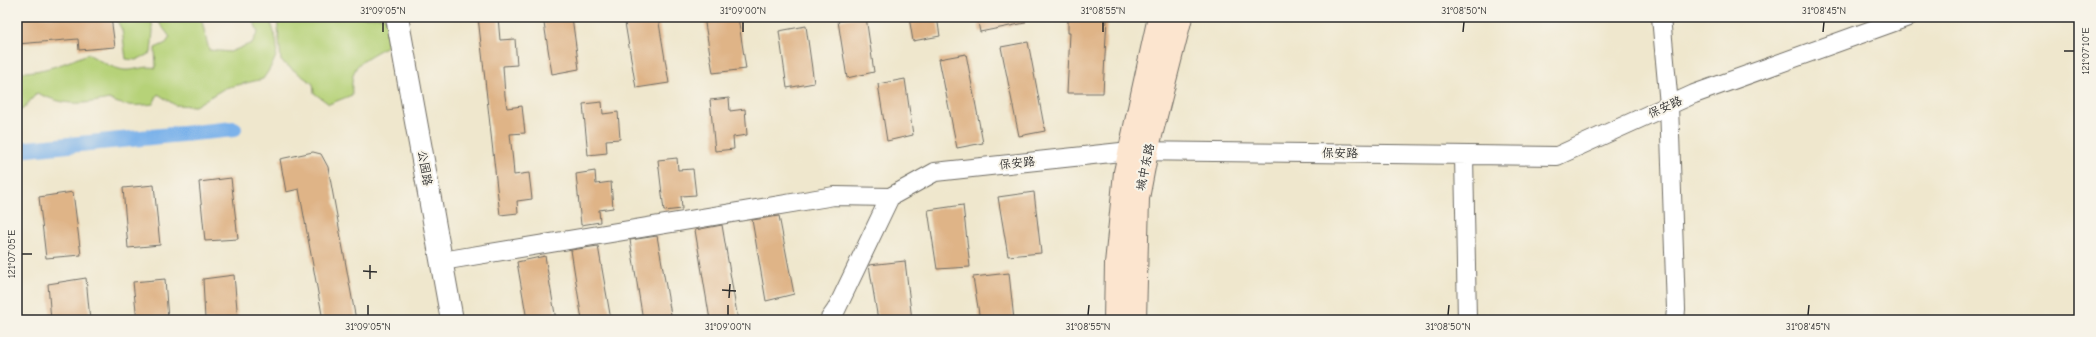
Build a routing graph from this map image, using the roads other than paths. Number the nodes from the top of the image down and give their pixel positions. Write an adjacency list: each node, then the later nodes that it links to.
1 (397, 17): 10 (street, 公园路)
2 (1160, 17): 7 (main road, 城中东路)
3 (1181, 17): 7 (main road, 城中东路)
4 (1661, 17): 6 (street)
5 (1908, 17): 6 (street, 保安路)
6 (1669, 105): 8 (street, 保安路); 16 (street)
7 (1138, 151): 8 (street, 保安路); 9 (street, 保安路); 13 (main road, 城中东路); 14 (main road, 城中东路)
8 (1464, 155): 15 (street)
9 (890, 197): 10 (street); 12 (street)
10 (442, 261): 11 (street, 公园路)
11 (452, 320)
12 (829, 320)
13 (1115, 320)
14 (1135, 320)
15 (1467, 320)
16 (1675, 320)

